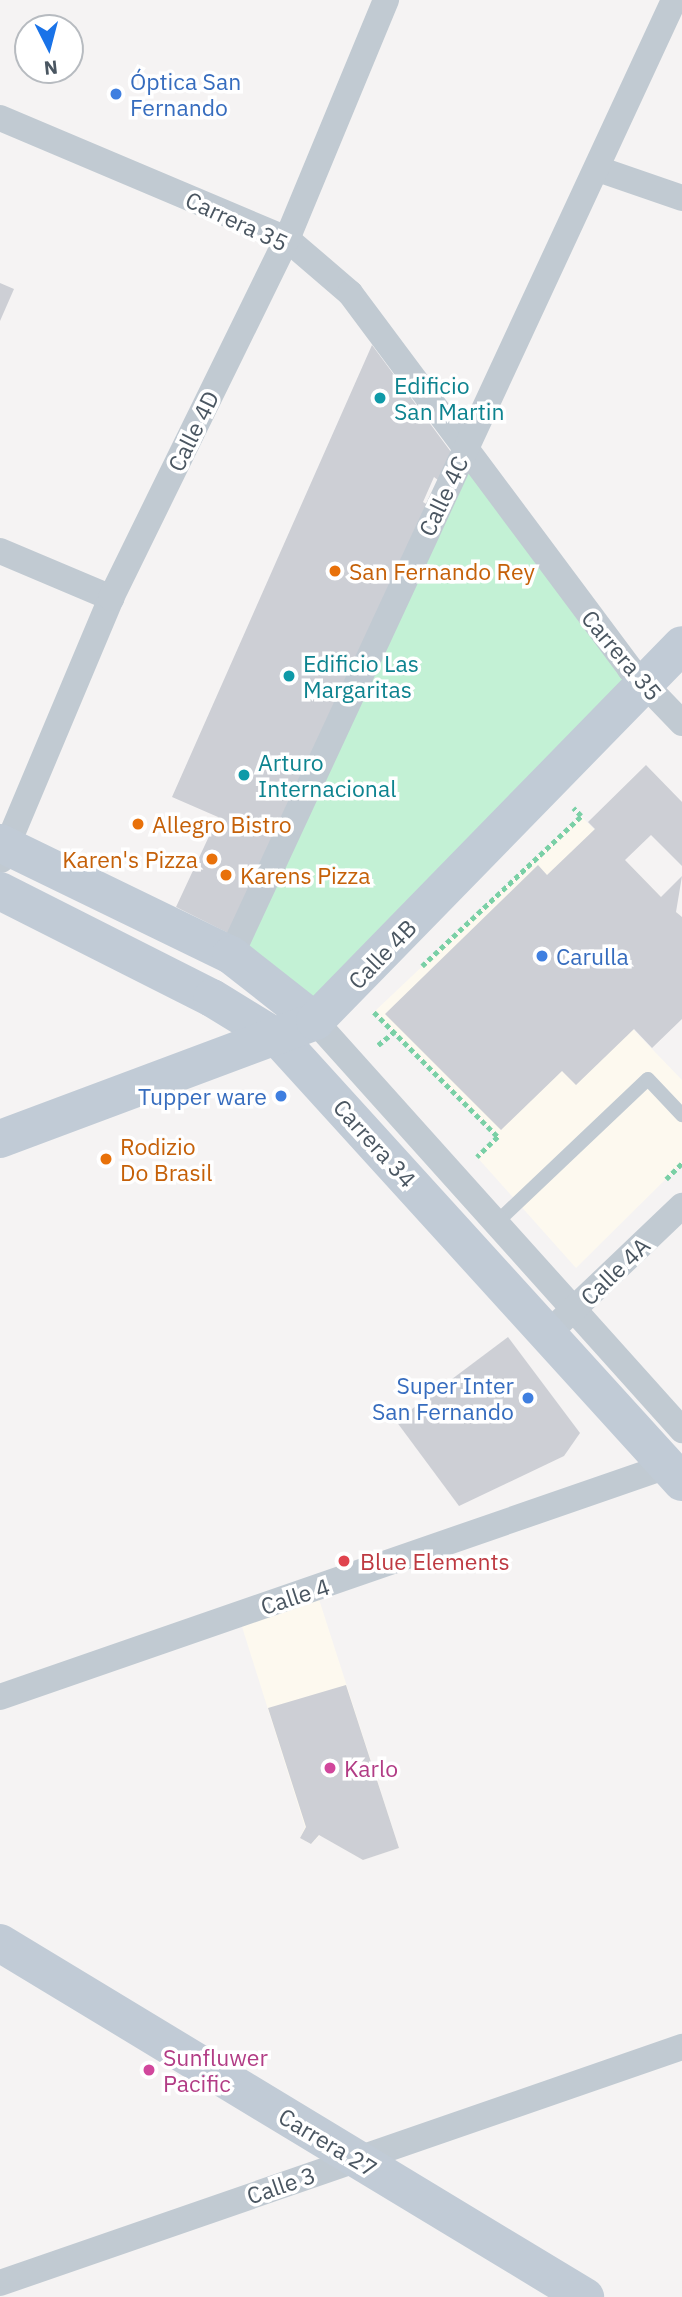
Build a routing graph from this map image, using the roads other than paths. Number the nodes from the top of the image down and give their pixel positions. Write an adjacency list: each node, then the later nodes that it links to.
1 (386, 0): 6 (street, Calle 4D)
2 (674, 0): 4 (street, Calle 4C)
3 (0, 118): 6 (street, Carrera 35)
4 (598, 169): 5 (street); 7 (street, Calle 4C)
5 (682, 198)
6 (287, 239): 7 (street, Carrera 35); 9 (street, Calle 4D)
7 (463, 452): 11 (street, Carrera 35); 15 (street, Calle 4C)
8 (0, 551): 9 (street)
9 (111, 598): 13 (street, Calle 4D)
10 (682, 645): 11 (street, Calle 4B)
11 (644, 685): 12 (street, Carrera 35); 16 (street, Calle 4B)
12 (682, 723)
13 (2, 851): 15 (street, Carrera 34)
14 (0, 891): 17 (street, Carrera 34)
15 (231, 955): 16 (street, Carrera 34)
16 (315, 1021): 17 (street, Calle 4B); 21 (street, Carrera 34)
17 (279, 1039): 19 (street, Calle 4B); 22 (street, Carrera 34)
18 (682, 1115): 21 (lane)
19 (0, 1139)
20 (682, 1206): 22 (street, Calle 4A)
21 (496, 1223): 22 (street, Carrera 34)
22 (560, 1322): 23 (street, Carrera 34); 24 (street, Carrera 34)
23 (682, 1430)
24 (675, 1474): 25 (street, Calle 4)
25 (0, 1697)
26 (0, 1943): 28 (street, Carrera 27)
27 (682, 2047): 28 (street, Calle 3)
28 (357, 2160): 29 (street, Calle 3); 30 (street, Carrera 27)
29 (0, 2283)
30 (585, 2297)

